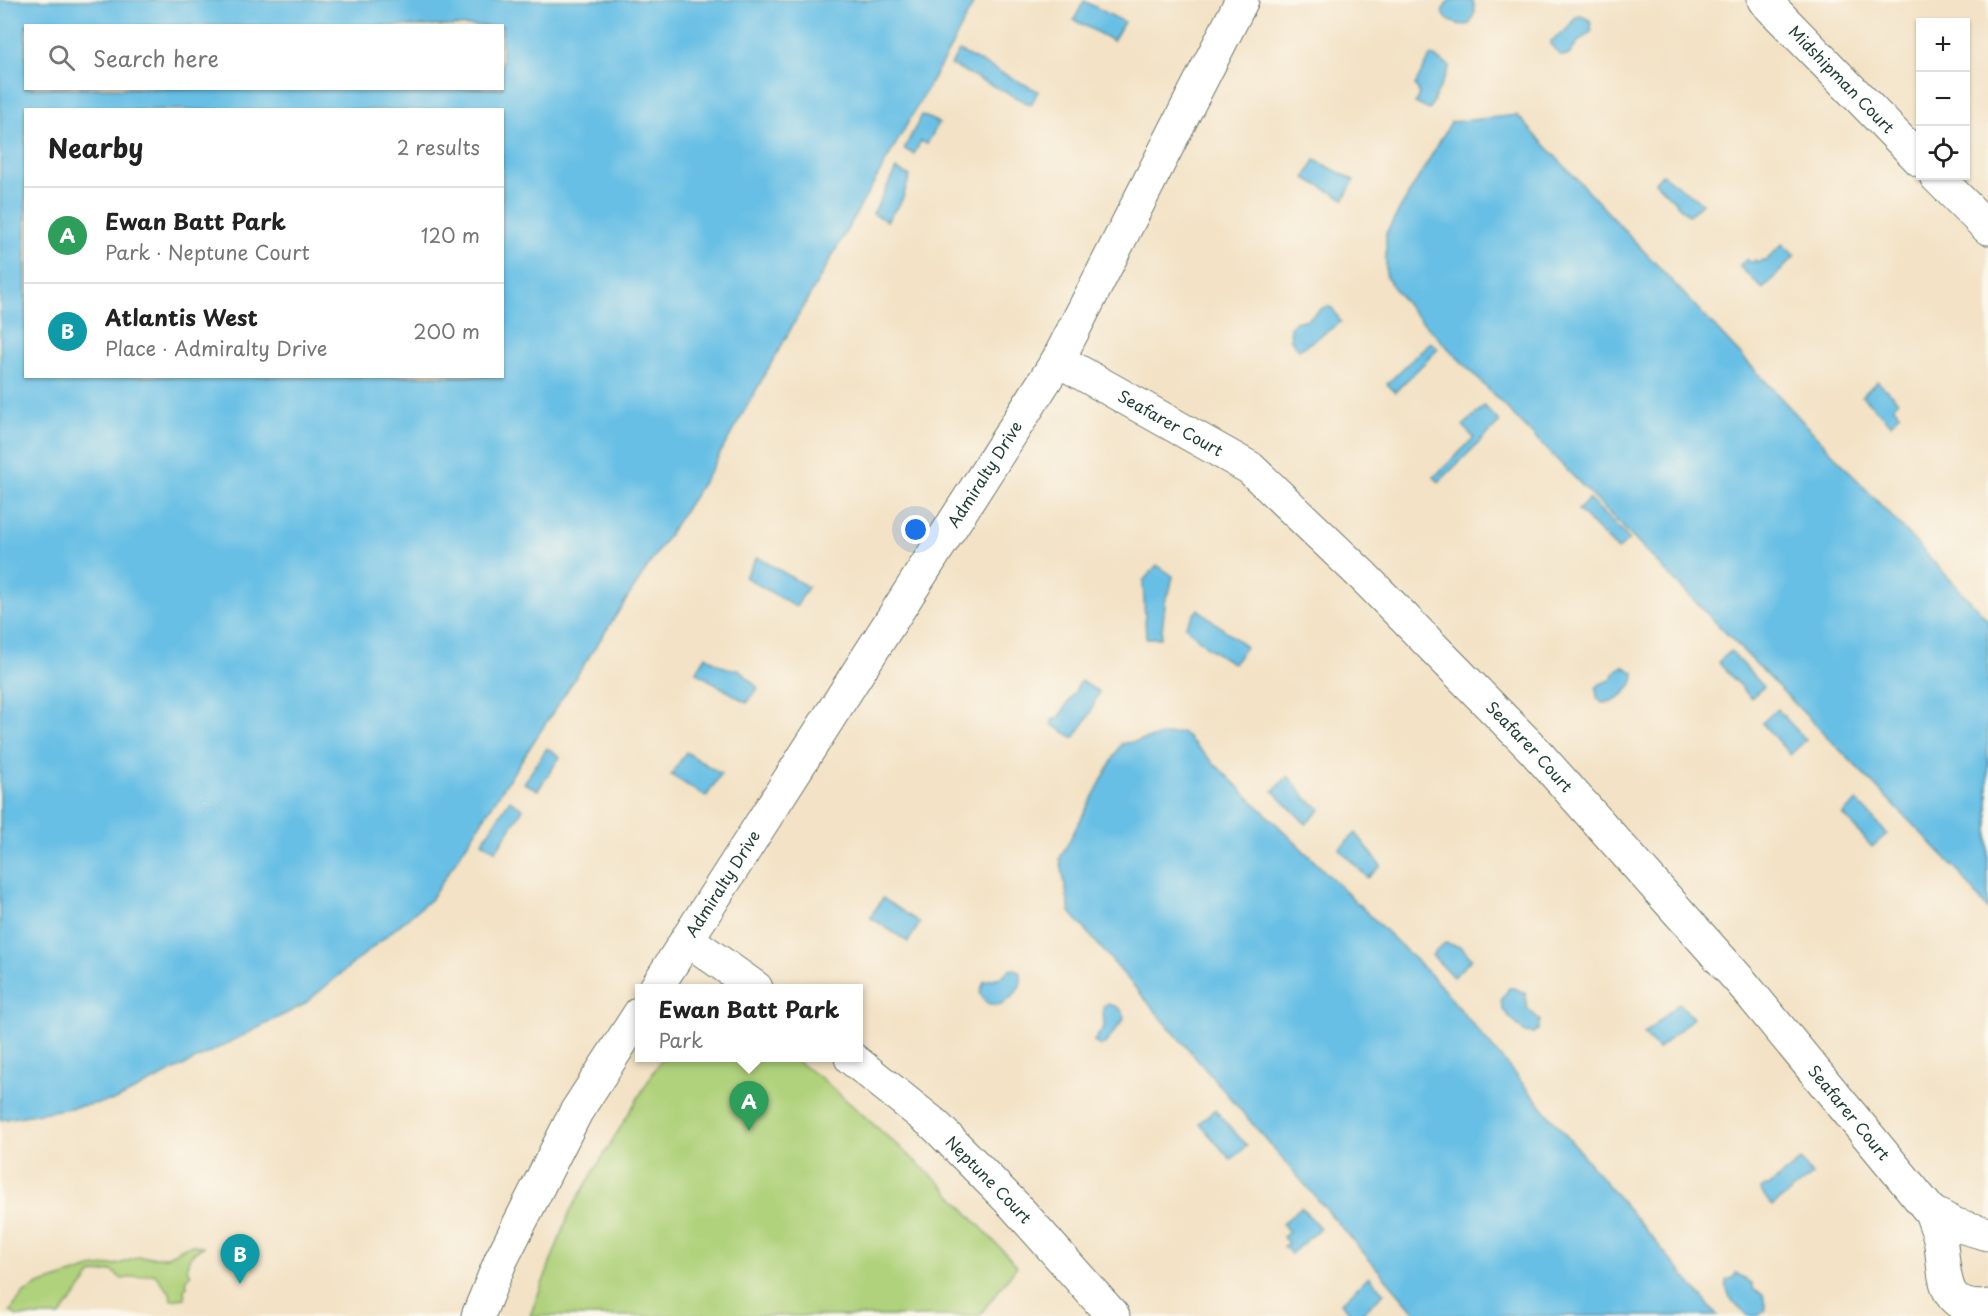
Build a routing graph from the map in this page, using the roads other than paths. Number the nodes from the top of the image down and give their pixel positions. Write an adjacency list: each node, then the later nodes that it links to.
1 (1242, 0): 6 (street, Admiralty Drive)
2 (1764, 0): 3 (street, Midshipman Court)
3 (1916, 156)
4 (1940, 180): 5 (street)
5 (1988, 228)
6 (1058, 360): 7 (street, Admiralty Drive); 12 (street, Seafarer Court)
7 (687, 939): 8 (street, Admiralty Drive); 9 (street)
8 (659, 984)
9 (750, 984)
10 (635, 1019): 15 (street)
11 (856, 1062): 16 (street, Neptune Court)
12 (1931, 1212): 13 (street, Seafarer Court); 14 (street, Seafarer Court)
13 (1988, 1234)
14 (1988, 1306)
15 (478, 1316)
16 (1113, 1316)

